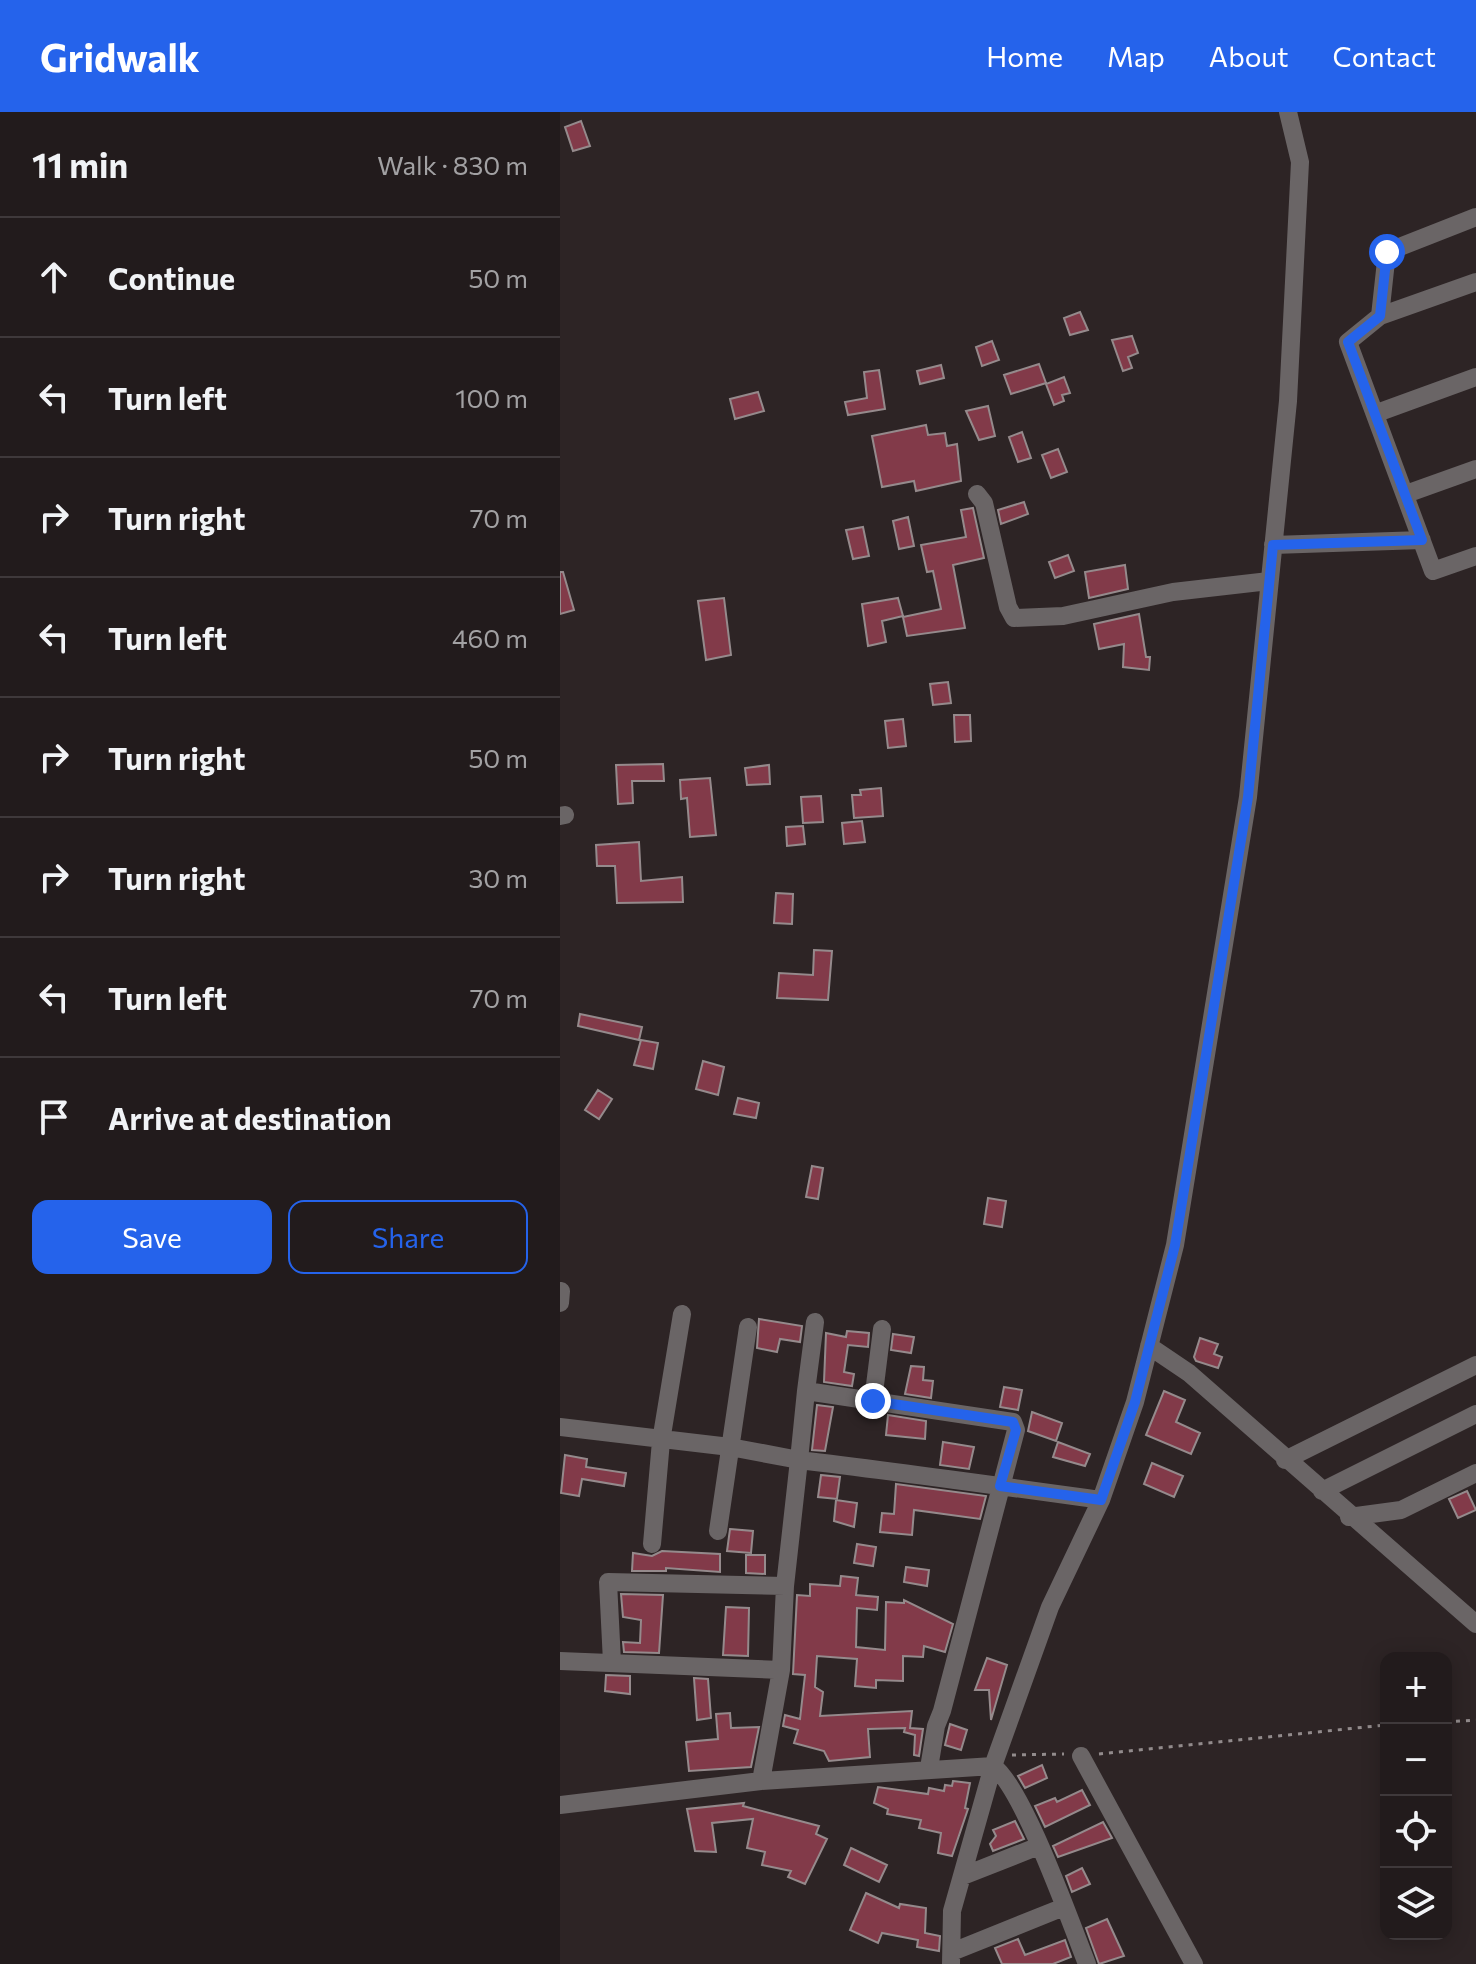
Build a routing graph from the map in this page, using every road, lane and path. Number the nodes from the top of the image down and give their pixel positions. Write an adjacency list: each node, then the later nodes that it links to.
1 (1288, 112): 11 (street)
2 (1476, 217): 4 (street)
3 (1476, 282): 4 (street)
4 (1380, 316): 6 (street)
5 (1476, 377): 6 (street)
6 (1377, 413): 9 (street)
7 (1476, 469): 9 (street)
8 (977, 494): 13 (street)
9 (1406, 494): 10 (street)
10 (1422, 540): 11 (street); 12 (street)
11 (1273, 545): 13 (street)
12 (1476, 556)
13 (1269, 581): 18 (street)
14 (682, 1314): 24 (street)
15 (815, 1322): 20 (street)
16 (748, 1327): 25 (street)
17 (882, 1329): 21 (street)
18 (1149, 1346): 27 (street); 31 (street)
19 (1476, 1365): 27 (street)
20 (806, 1391): 21 (street); 26 (street)
21 (873, 1401): 29 (street)
22 (1476, 1414): 30 (street)
23 (560, 1427): 24 (street)
24 (661, 1441): 25 (street); 34 (street)
25 (730, 1447): 26 (street); 33 (street)
26 (799, 1460): 29 (street); 35 (street)
27 (1285, 1460): 30 (street)
28 (1476, 1473): 32 (street)
29 (1000, 1486): 31 (street); 46 (street)
30 (1322, 1491): 32 (street)
31 (1101, 1500): 45 (street)
32 (1349, 1517): 36 (street)
33 (718, 1531)
34 (652, 1544)
35 (785, 1586): 38 (street); 39 (street)
36 (1476, 1624)
37 (560, 1661): 38 (street)
38 (612, 1662): 39 (street)
39 (781, 1670): 47 (street)
40 (1476, 1720): 41 (path)
41 (1452, 1722)
42 (1380, 1726): 44 (path)
43 (1012, 1755): 44 (path)
44 (1081, 1756): 54 (street)
45 (993, 1766): 46 (street); 49 (street); 50 (street)
46 (929, 1768): 47 (street)
47 (761, 1781): 48 (street)
48 (560, 1805)
49 (1039, 1846): 50 (street); 51 (street)
50 (963, 1876): 52 (street)
51 (1064, 1907): 52 (street); 53 (street)
52 (951, 1958)
53 (1087, 1964)
54 (1194, 1964)

